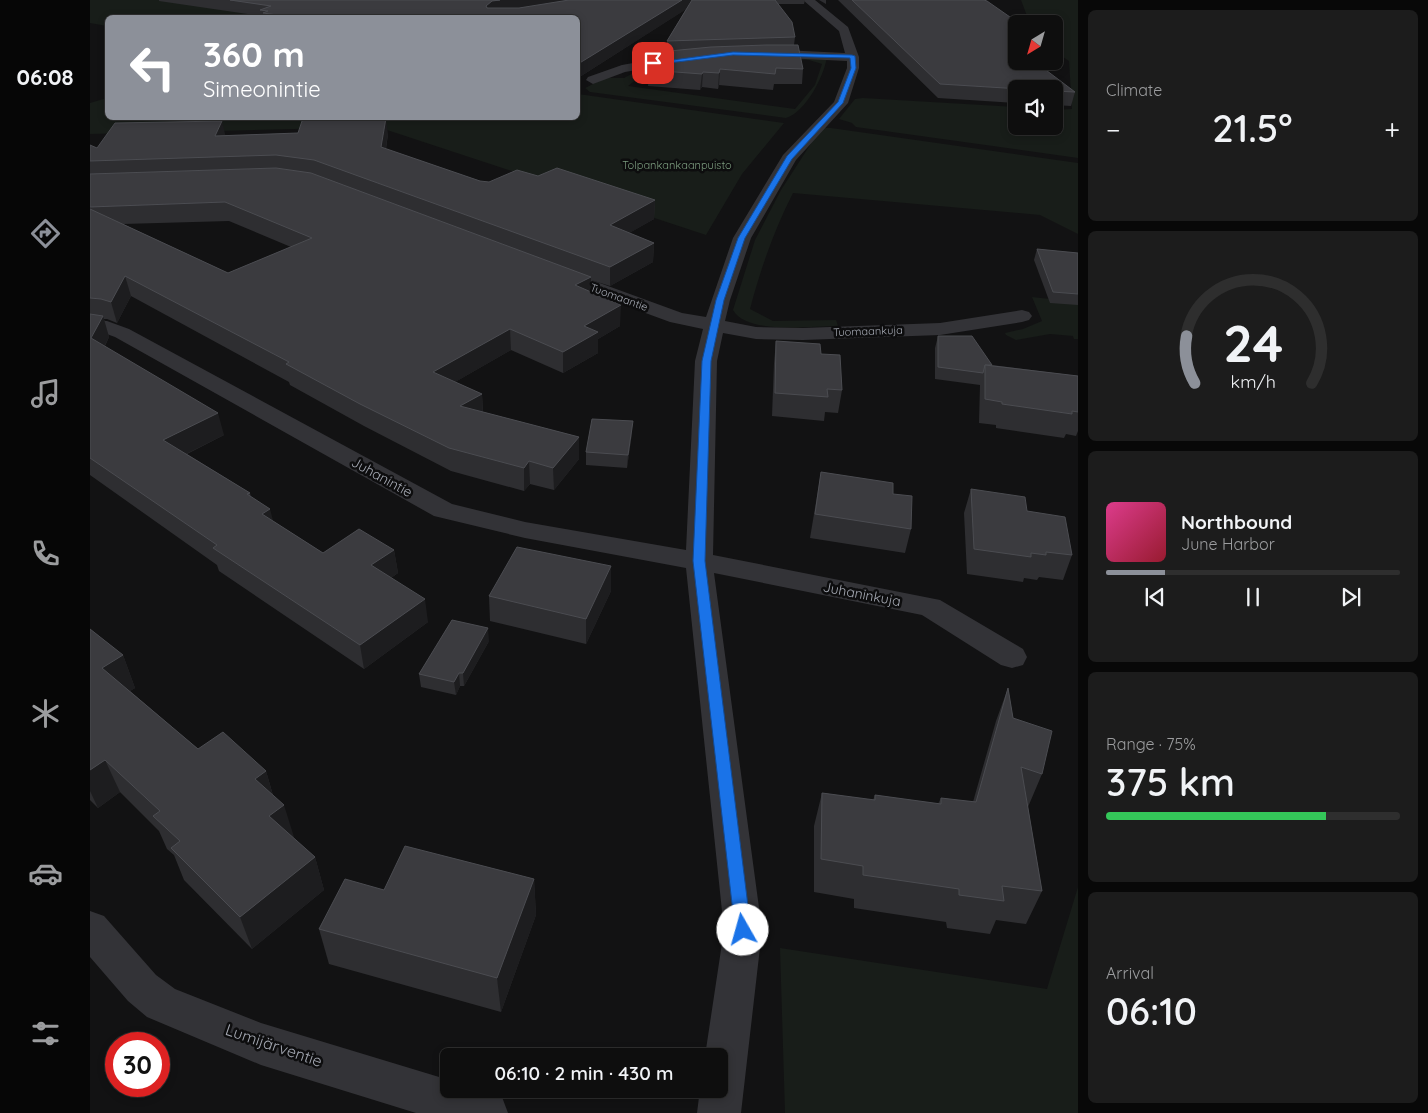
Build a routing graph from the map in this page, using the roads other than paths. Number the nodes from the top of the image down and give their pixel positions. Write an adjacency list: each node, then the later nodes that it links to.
1 (808, 0): 4 (street)
2 (752, 53): 4 (street)
3 (698, 56): 5 (street)
4 (852, 56): 8 (street)
5 (593, 80)
6 (537, 267): 8 (street, Tuomaantie)
7 (1022, 316): 8 (street, Tuomaankuja)
8 (714, 325): 10 (street)
9 (90, 326): 10 (street, Juhanintie)
10 (699, 561): 11 (street, Juhaninkuja); 14 (street)
11 (1012, 657)
12 (90, 928): 13 (street, Lumijärventie)
13 (486, 1113)
14 (719, 1113)

